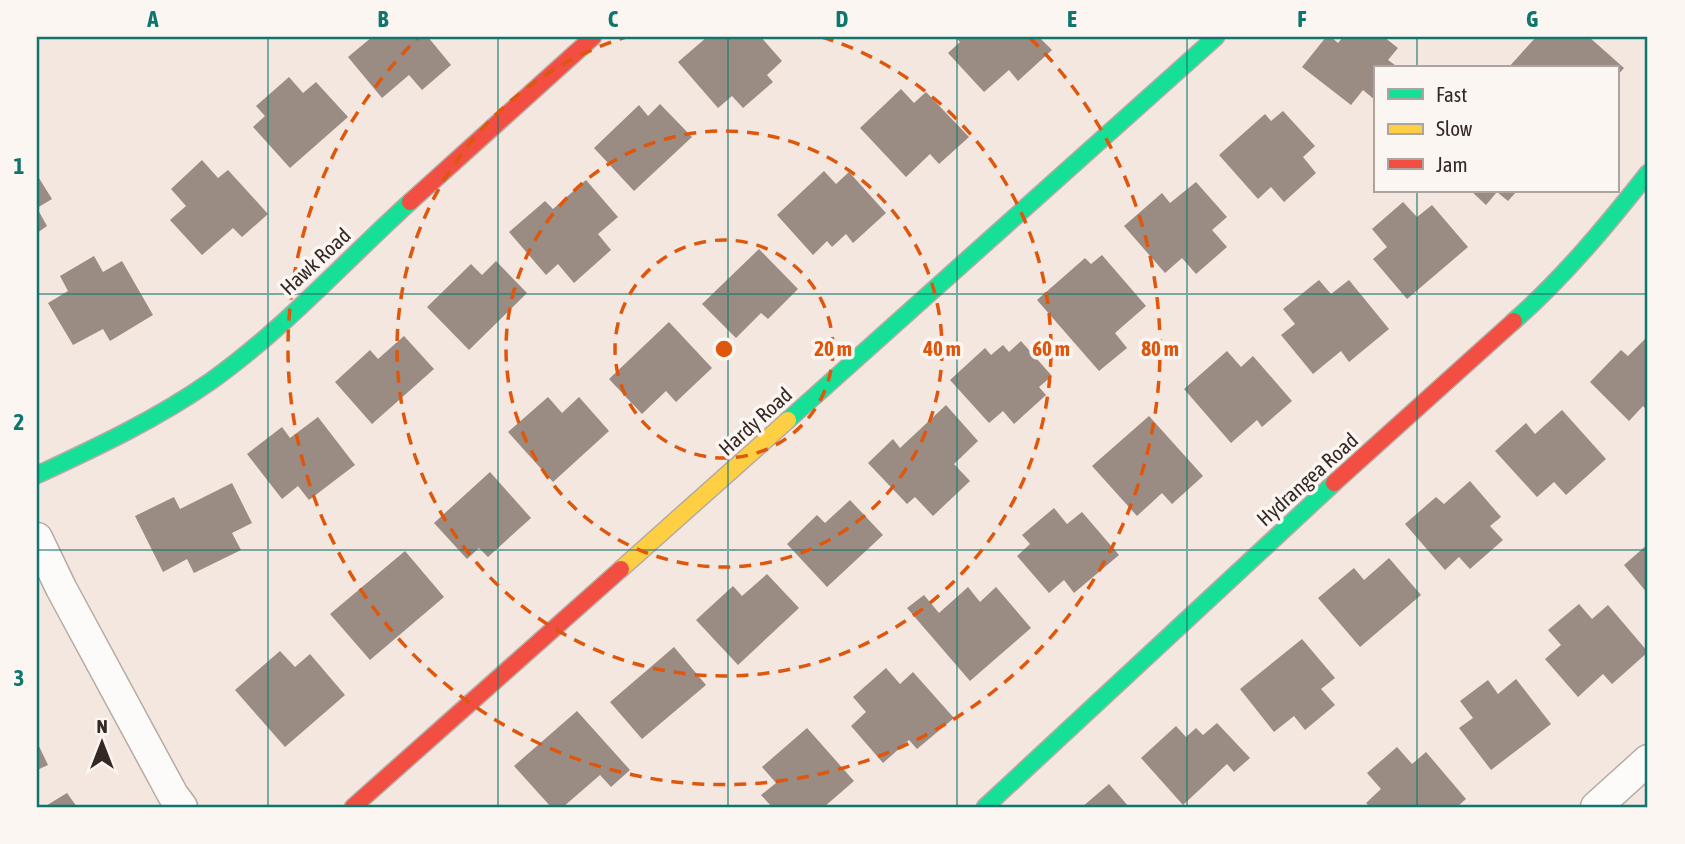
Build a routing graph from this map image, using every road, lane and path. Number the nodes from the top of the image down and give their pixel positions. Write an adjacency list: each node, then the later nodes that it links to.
1 (593, 37): 4 (street, Hawk Road)
2 (1216, 37): 8 (street, Hardy Road)
3 (1648, 173): 9 (street, Hydrangea Road)
4 (37, 475)
5 (37, 538): 7 (street)
6 (1648, 760): 10 (street)
7 (182, 807)
8 (353, 807)
9 (985, 807)
10 (1595, 807)

